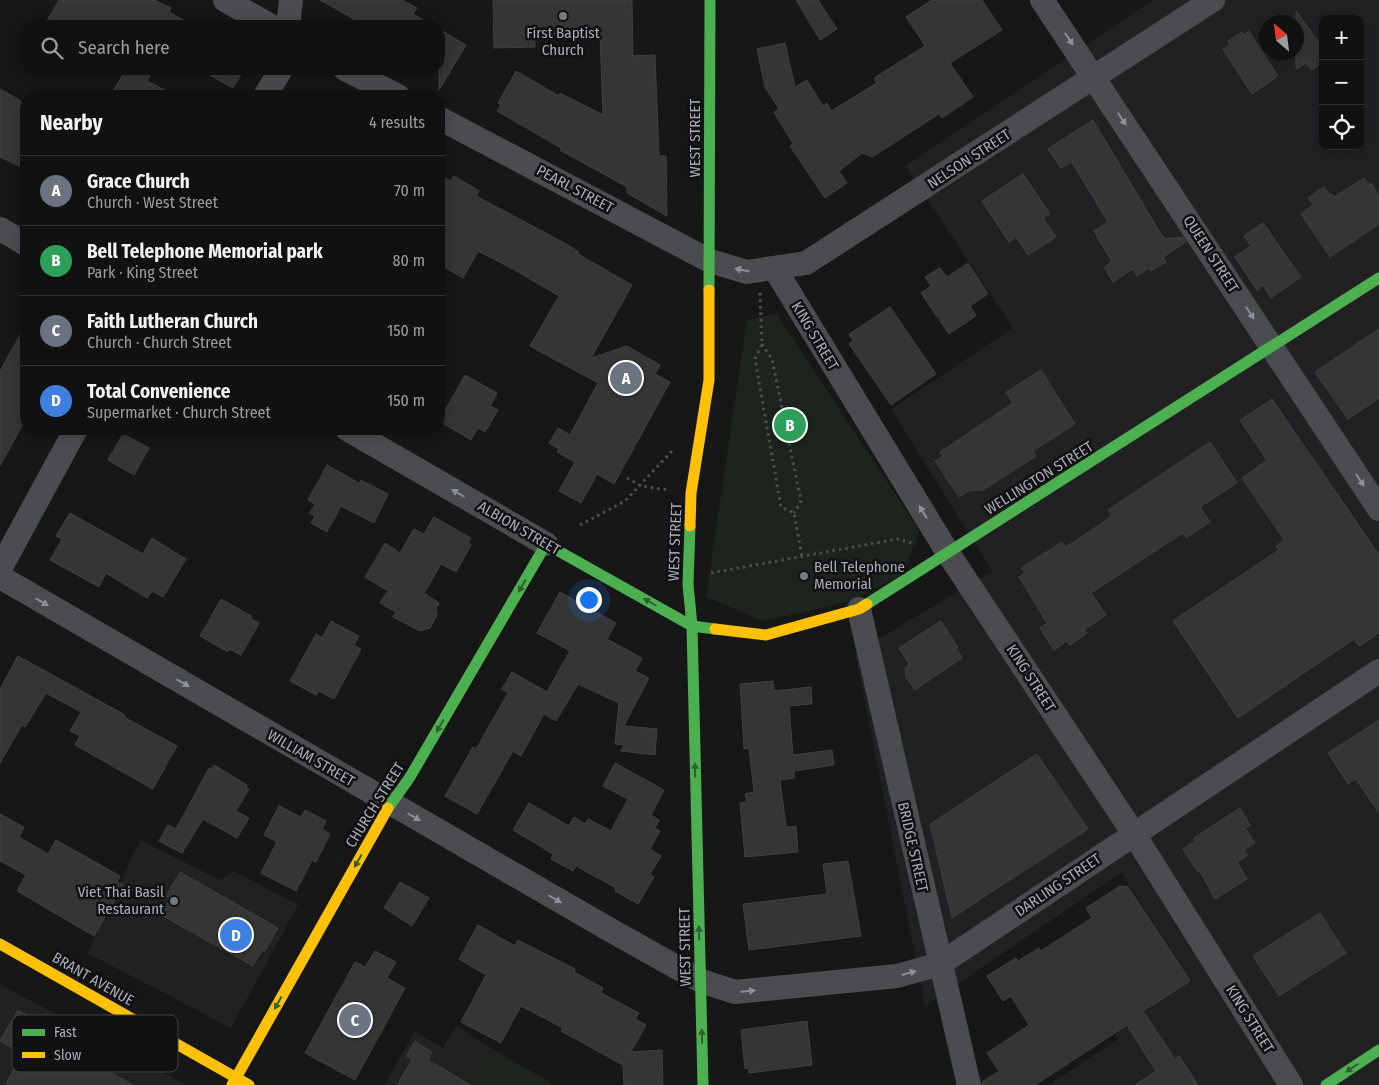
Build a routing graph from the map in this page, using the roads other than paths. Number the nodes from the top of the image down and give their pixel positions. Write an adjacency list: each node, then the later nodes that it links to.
1 (224, 0): 6 (street)
2 (291, 0): 7 (street)
3 (710, 0): 16 (street, WEST STREET)
4 (1042, 0): 10 (street, QUEEN STREET, one-way to 10)
5 (1214, 0): 10 (street, NELSON STREET)
6 (260, 20)
7 (289, 20)
8 (277, 75): 11 (street)
9 (357, 75): 12 (street)
10 (1095, 78): 17 (street, NELSON STREET); 19 (street, QUEEN STREET, one-way to 19)
11 (268, 90)
12 (386, 90)
13 (445, 121): 16 (street, PEARL STREET)
14 (0, 229): 15 (street)
15 (20, 241)
16 (710, 261): 17 (street, NELSON STREET, one-way to 16); 28 (street, WEST STREET)
17 (767, 270): 24 (street, KING STREET, one-way to 17)
18 (1379, 278): 19 (street, WELLINGTON STREET)
19 (1273, 347): 22 (street, QUEEN STREET, one-way to 22); 24 (street, WELLINGTON STREET)
20 (73, 435): 25 (street)
21 (357, 435): 23 (street, ALBION STREET, one-way to 21)
22 (1379, 509)
23 (546, 544): 28 (street, ALBION STREET, one-way to 23); 30 (street, CHURCH STREET, one-way to 30)
24 (948, 553): 27 (street, WELLINGTON STREET); 31 (street, KING STREET)
25 (0, 569)
26 (0, 577): 30 (street, WILLIAM STREET, one-way to 30)
27 (859, 609): 28 (street, WELLINGTON STREET); 33 (street, BRIDGE STREET)
28 (692, 626): 34 (street, WEST STREET, one-way to 28)
29 (1379, 671): 31 (street, DARLING STREET)
30 (390, 804): 34 (street, WILLIAM STREET, one-way to 34); 38 (street, CHURCH STREET, one-way to 38)
31 (1134, 834): 33 (street, DARLING STREET); 42 (street, KING STREET)
32 (0, 944): 35 (street, BRANT AVENUE)
33 (940, 964): 34 (street, DARLING STREET, one-way to 33); 41 (street, BRIDGE STREET)
34 (701, 981): 40 (street, WEST STREET, one-way to 34)
35 (120, 1015)
36 (178, 1049): 38 (street, BRANT AVENUE)
37 (1379, 1050): 43 (street, one-way to 43)
38 (234, 1082): 39 (street, BRANT AVENUE)
39 (249, 1085)
40 (703, 1085)
41 (969, 1085)
42 (1291, 1085)
43 (1326, 1085)

